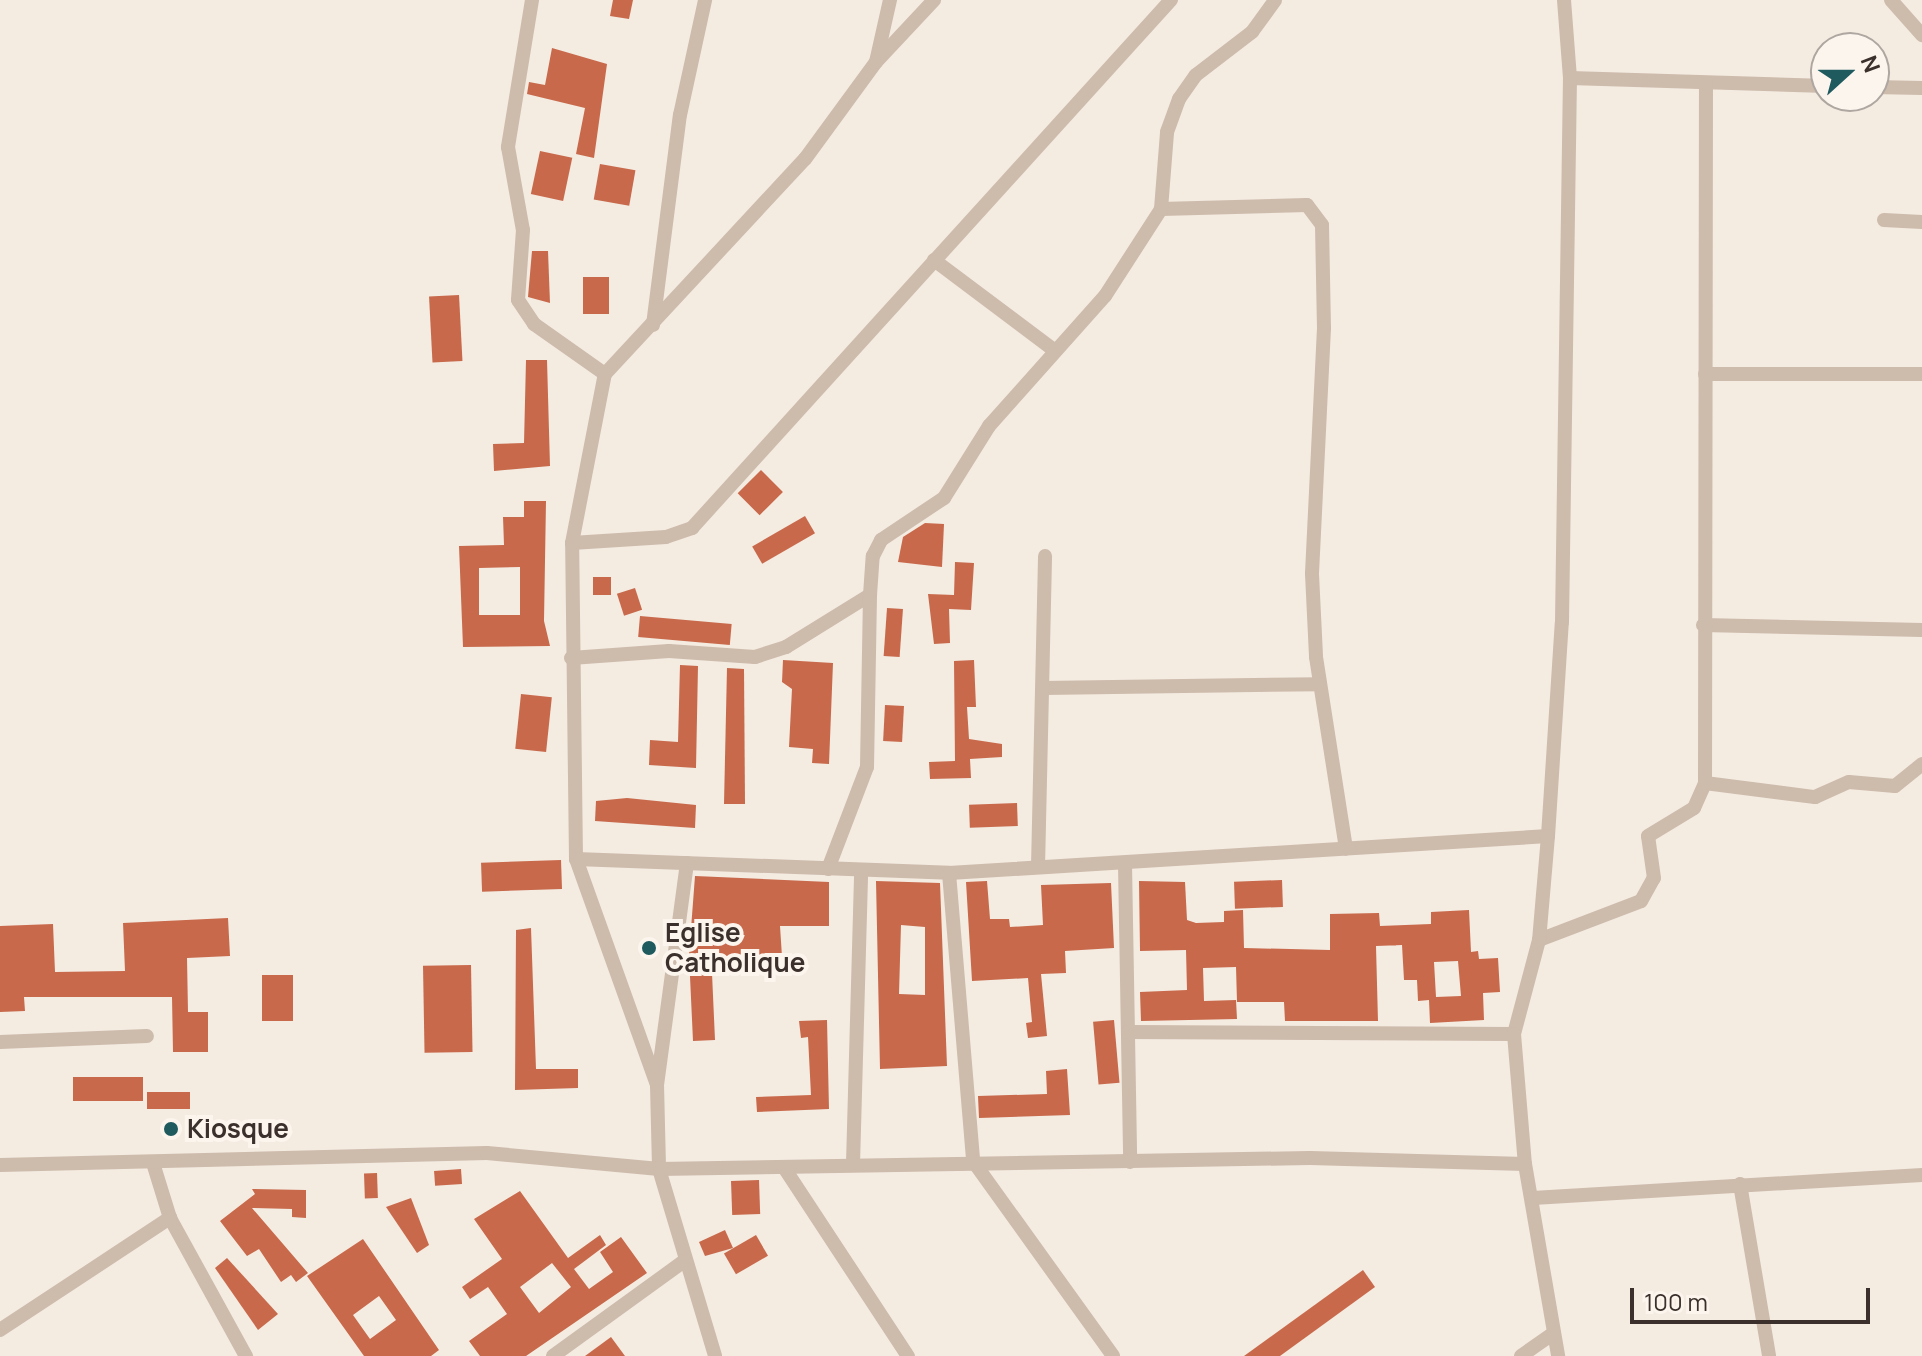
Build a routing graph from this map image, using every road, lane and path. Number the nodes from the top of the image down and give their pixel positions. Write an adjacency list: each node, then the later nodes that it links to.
1 (532, 0): 22 (street)
2 (705, 0): 20 (street)
3 (890, 0): 10 (street)
4 (934, 0): 10 (street)
5 (1171, 0): 19 (street)
6 (1275, 0): 16 (street)
7 (1564, 0): 11 (street)
8 (1891, 0): 9 (street)
9 (1922, 35)
10 (876, 62): 20 (street)
11 (1570, 78): 12 (street); 35 (street)
12 (1706, 85): 13 (street); 23 (street)
13 (1810, 86)
14 (1890, 87): 15 (street)
15 (1922, 88)
16 (1161, 209): 21 (street); 31 (street)
17 (1884, 220): 18 (street)
18 (1922, 222)
19 (934, 260): 21 (street); 25 (street)
20 (653, 325): 22 (street)
21 (1055, 351): 27 (street)
22 (605, 374): 25 (street)
23 (1705, 374): 24 (street); 28 (street)
24 (1922, 374)
25 (572, 543): 30 (street)
26 (1045, 556): 32 (street)
27 (870, 595): 30 (street); 41 (street)
28 (1703, 625): 29 (street); 34 (street)
29 (1922, 630)
30 (571, 658): 37 (street)
31 (1320, 684): 32 (street); 36 (street)
32 (1043, 688): 40 (street)
33 (1922, 764): 34 (street)
34 (1705, 783): 44 (street)
35 (1548, 836): 36 (street); 44 (street)
36 (1346, 849): 39 (street)
37 (576, 859): 38 (street); 49 (street)
38 (687, 863): 41 (street); 49 (street)
39 (1125, 864): 40 (street); 45 (street)
40 (1038, 867): 43 (street)
41 (828, 869): 42 (street)
42 (861, 873): 43 (street); 53 (street)
43 (949, 873): 50 (street)
44 (1539, 940): 46 (street)
45 (1128, 1032): 46 (street); 51 (street)
46 (1514, 1034): 54 (street)
47 (147, 1036): 48 (street)
48 (0, 1042)
49 (657, 1085): 56 (street)
50 (973, 1161): 51 (street); 53 (street); 69 (street)
51 (1130, 1162): 54 (street)
52 (153, 1163): 55 (street); 56 (street); 61 (street)
53 (853, 1164): 57 (street)
54 (1525, 1164): 60 (street)
55 (0, 1165)
56 (659, 1169): 57 (street); 62 (street)
57 (785, 1169): 68 (street)
58 (1922, 1175): 59 (street)
59 (1740, 1184): 60 (street); 72 (street)
60 (1533, 1198): 64 (street)
61 (170, 1218): 63 (street); 65 (street)
62 (684, 1261): 66 (street); 67 (street)
63 (0, 1330)
64 (1554, 1333): 70 (street); 71 (street)
65 (246, 1356)
66 (553, 1356)
67 (715, 1356)
68 (908, 1356)
69 (1113, 1356)
70 (1521, 1356)
71 (1558, 1356)
72 (1769, 1356)

